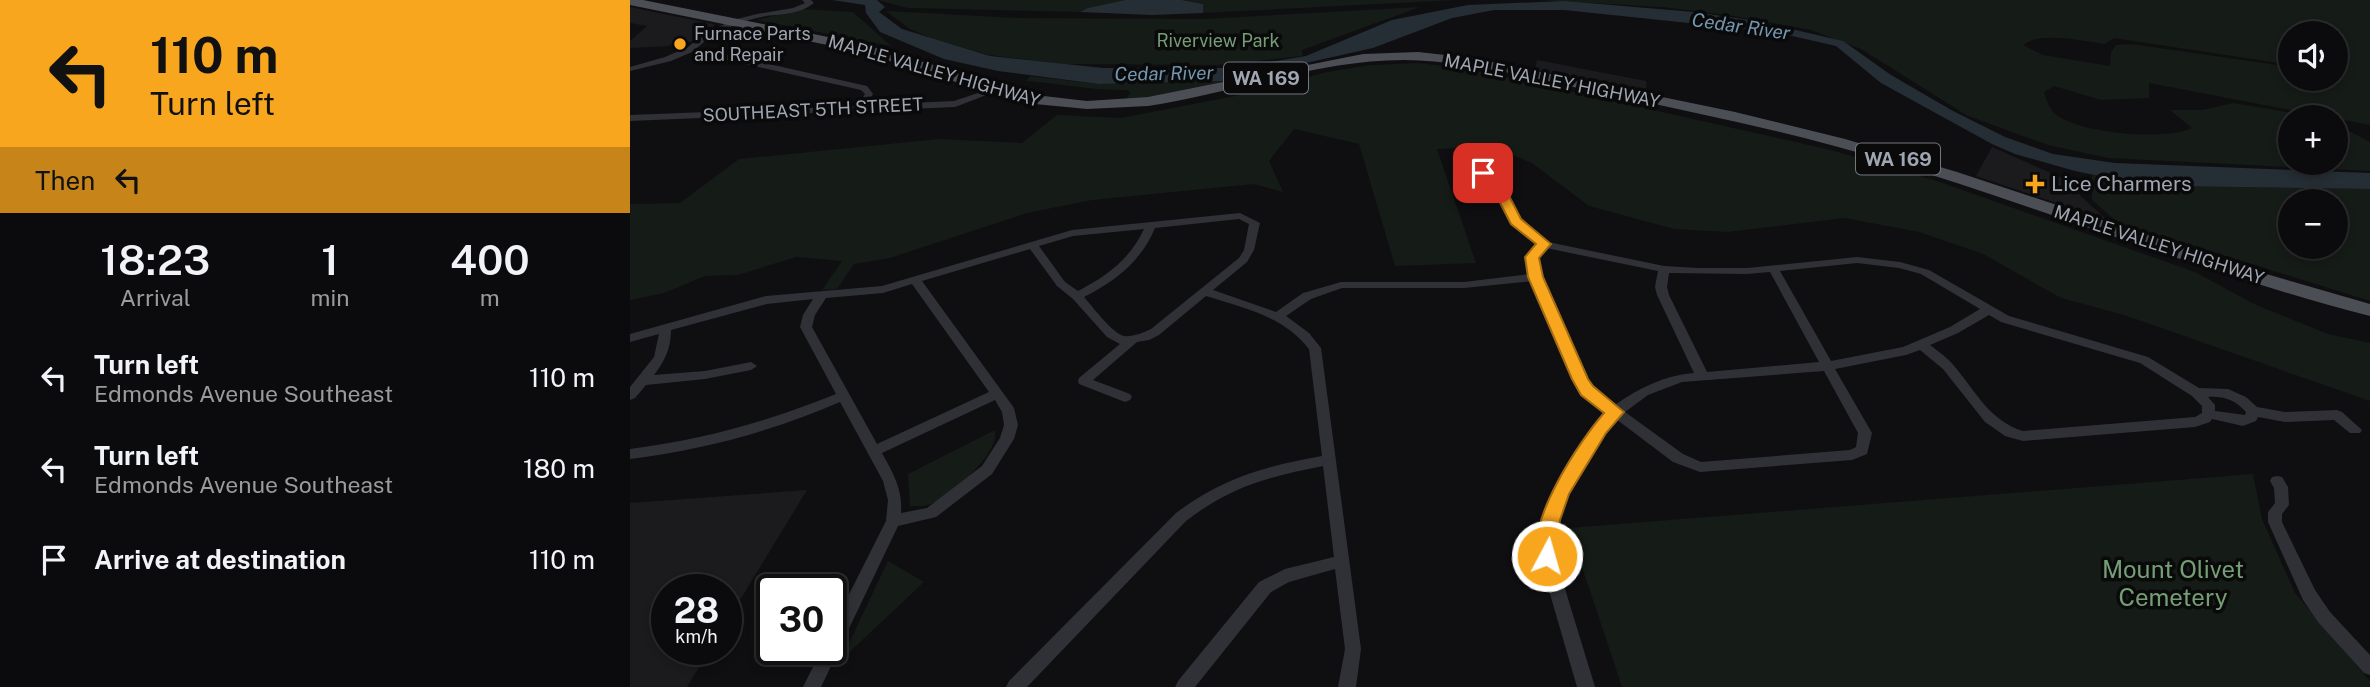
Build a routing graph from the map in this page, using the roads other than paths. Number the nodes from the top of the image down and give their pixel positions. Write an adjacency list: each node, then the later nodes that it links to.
1 (806, 0): 3 (street)
2 (630, 1): 3 (main road, MAPLE VALLEY HIGHWAY / WA 169)
3 (736, 23): 4 (street); 6 (main road, MAPLE VALLEY HIGHWAY / WA 169)
4 (691, 49): 5 (street); 7 (street)
5 (630, 69)
6 (993, 90): 7 (street, SOUTHEAST 5TH STREET); 21 (main road, MAPLE VALLEY HIGHWAY / WA 169)
7 (862, 106): 8 (street, SOUTHEAST 5TH STREET)
8 (630, 118)
9 (1483, 173): 12 (street)
10 (1250, 218): 11 (street); 18 (street)
11 (1151, 225): 13 (street); 20 (street)
12 (1544, 244): 15 (street); 16 (street)
13 (1033, 245): 17 (street); 20 (street)
14 (1773, 268): 15 (street); 22 (street); 31 (street)
15 (1664, 269): 32 (street)
16 (1536, 277): 24 (street); 40 (street)
17 (916, 281): 19 (street); 35 (street)
18 (1206, 292): 24 (street); 28 (street)
19 (821, 296): 26 (street); 37 (street)
20 (1077, 296): 28 (street)
21 (2337, 302): 23 (main road, MAPLE VALLEY HIGHWAY / WA 169); 25 (main road, MAPLE VALLEY HIGHWAY / WA 169)
22 (1987, 310): 29 (street); 34 (street)
23 (2370, 310)
24 (1278, 316): 45 (street)
25 (2370, 317)
26 (665, 328): 27 (street); 33 (street)
27 (630, 338)
28 (1133, 339): 38 (street)
29 (1921, 345): 31 (street); 41 (street)
30 (751, 366): 33 (street)
31 (1827, 366): 32 (street); 40 (street)
32 (1702, 375): 40 (street)
33 (642, 381): 36 (street)
34 (2197, 393): 39 (street); 41 (street)
35 (997, 394): 43 (street); 47 (street)
36 (630, 395)
37 (843, 396): 43 (street); 44 (street)
38 (1125, 397)
39 (2253, 411): 41 (street); 42 (street)
40 (1615, 412): 56 (street)
41 (2210, 414)
42 (2355, 430)
43 (874, 451): 47 (street)
44 (630, 454)
45 (1329, 460): 48 (street); 53 (street)
46 (2277, 481): 51 (street)
47 (893, 521): 49 (street)
48 (1343, 562): 54 (street); 55 (street)
49 (847, 616)
50 (823, 665): 52 (street)
51 (2370, 667)
52 (813, 687)
53 (1015, 687)
54 (1184, 687)
55 (1347, 687)
56 (1586, 687)

